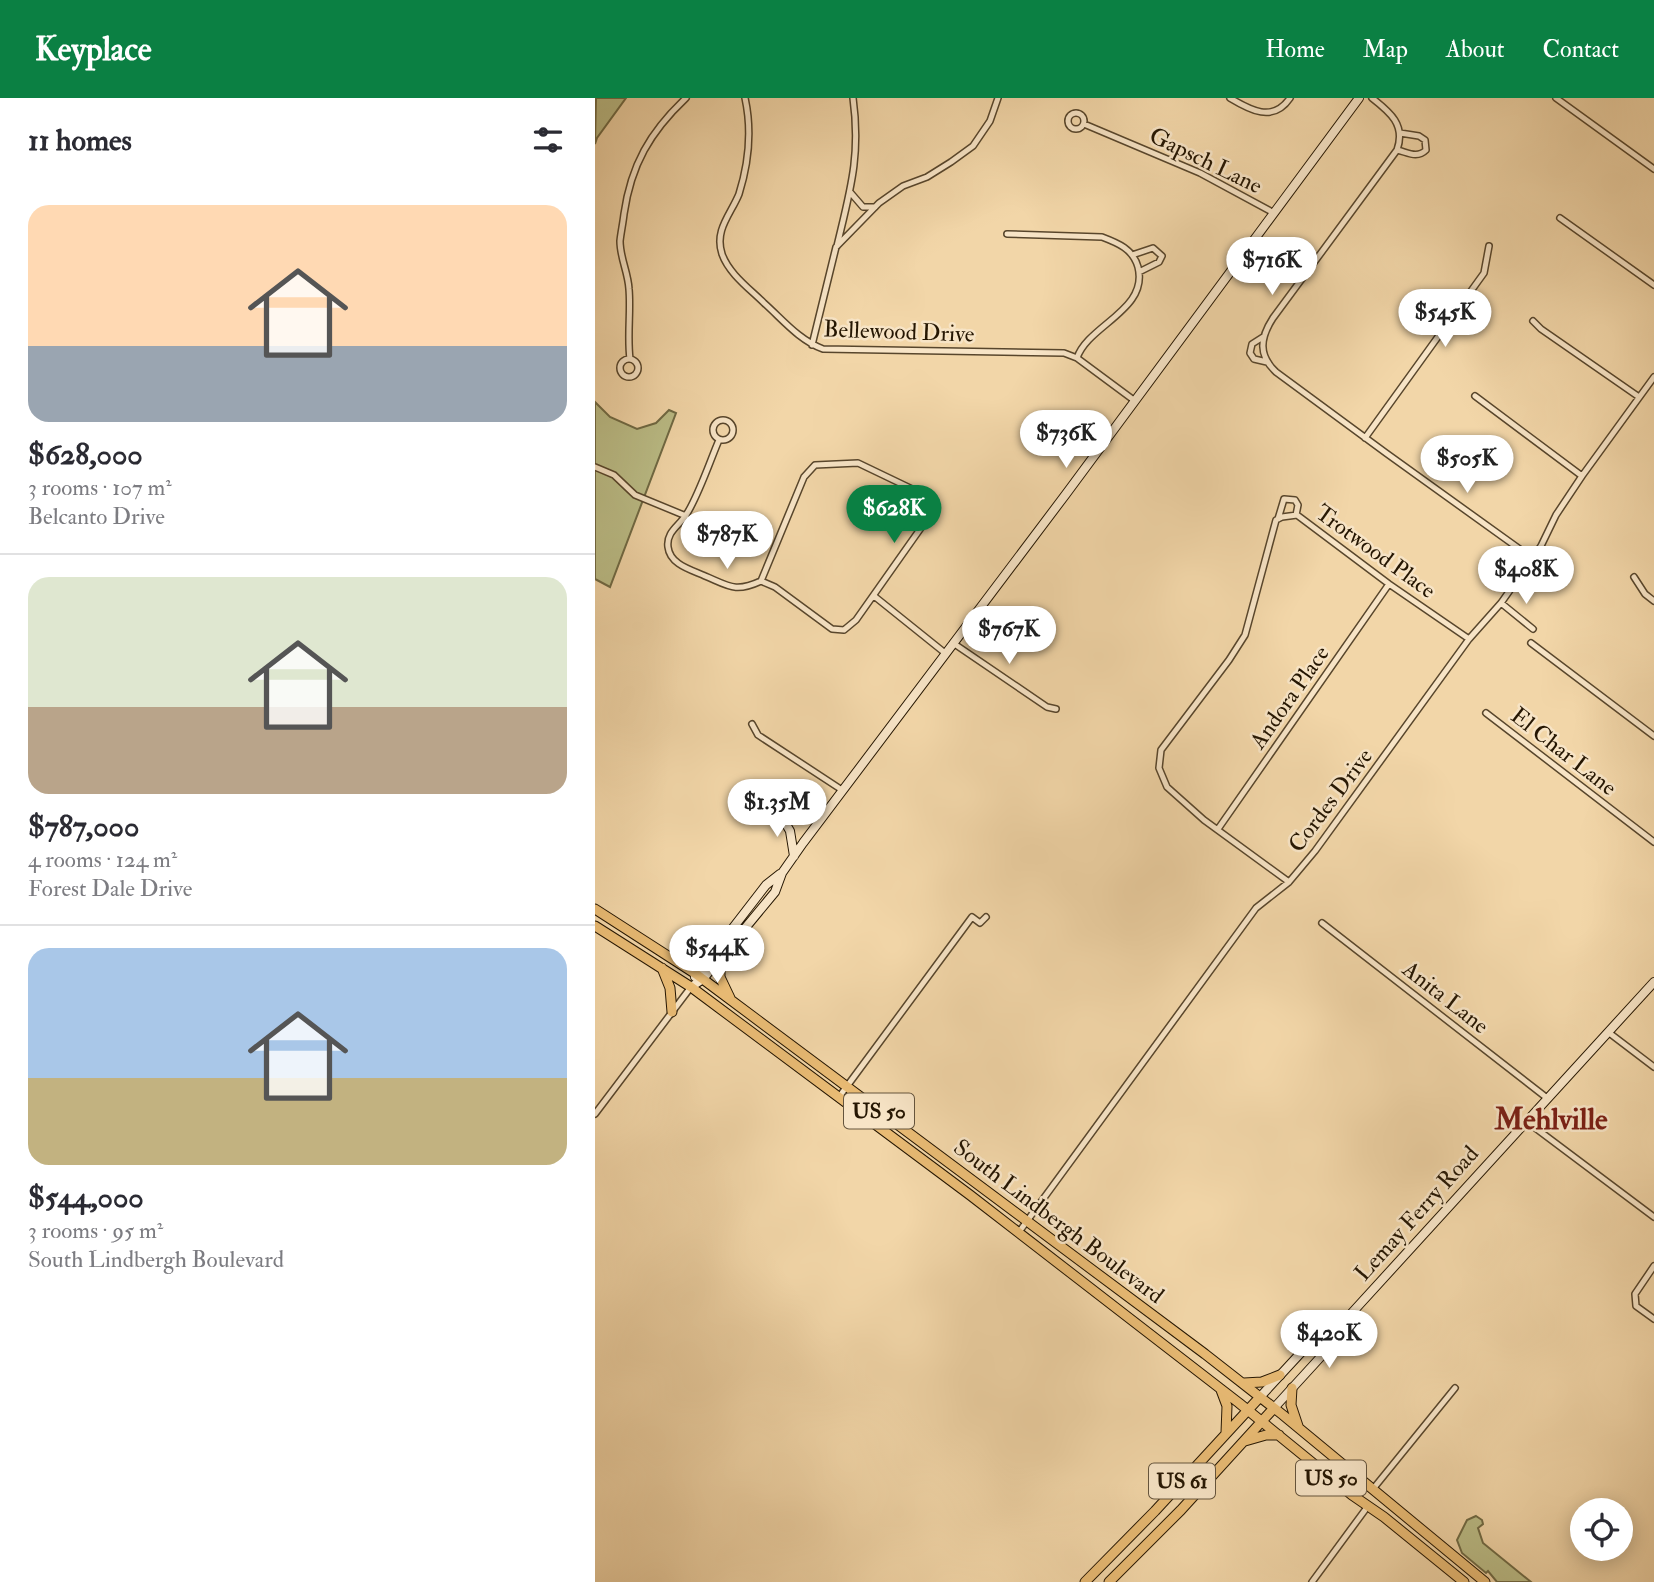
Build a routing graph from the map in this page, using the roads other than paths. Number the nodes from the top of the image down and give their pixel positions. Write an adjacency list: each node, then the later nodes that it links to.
1 (686, 98): 28 (street)
2 (745, 98): 26 (street, Bellewood Drive)
3 (853, 98): 14 (street)
4 (998, 98): 15 (street)
5 (1230, 98): 6 (street)
6 (1290, 98)
7 (1359, 98): 16 (main road)
8 (1372, 98): 11 (street)
9 (1556, 98): 13 (street)
10 (1084, 124): 16 (street, Gapsch Lane)
11 (1401, 133): 12 (street); 12 (street)
12 (1397, 150): 25 (street)
13 (1654, 169)
14 (850, 191): 15 (street); 20 (street)
15 (876, 207): 20 (street)
16 (1274, 213): 33 (main road)
17 (1560, 218): 23 (street)
18 (1007, 234): 21 (street)
19 (1489, 246): 34 (street)
20 (837, 247): 26 (street)
21 (1132, 255): 22 (street); 22 (street)
22 (1139, 272): 27 (street)
23 (1654, 285)
24 (1534, 321): 32 (street)
25 (1263, 337): 29 (street); 29 (street)
26 (812, 345): 27 (street, Bellewood Drive)
27 (1077, 358): 33 (street, Bellewood Drive)
28 (630, 359)
29 (1267, 362): 34 (street)
30 (1654, 377): 32 (street, Cordes Drive)
31 (1475, 396): 37 (street)
32 (1639, 397): 37 (street, Cordes Drive)
33 (1135, 401): 50 (main road)
34 (1365, 438): 41 (street)
35 (719, 440): 39 (street)
36 (595, 467): 39 (street)
37 (1581, 476): 41 (street, Cordes Drive)
38 (1296, 515): 40 (street, Trotwood Place); 40 (street, Trotwood Place); 44 (street, Trotwood Place)
39 (686, 516): 43 (street)
40 (1278, 519): 59 (street)
41 (1532, 558): 47 (street, Cordes Drive)
42 (1634, 577): 46 (street)
43 (761, 581): 45 (street); 45 (street)
44 (1389, 584): 49 (street, Trotwood Place); 59 (street, Andora Place)
45 (874, 596): 52 (street)
46 (1654, 601)
47 (1501, 603): 48 (street); 49 (street, Cordes Drive)
48 (1534, 629)
49 (1469, 639): 62 (street, Cordes Drive)
50 (953, 643): 52 (main road); 53 (street)
51 (1531, 643): 56 (street)
52 (946, 653): 57 (main road)
53 (1056, 709)
54 (1486, 713): 60 (street, El Char Lane)
55 (752, 724): 57 (street)
56 (1654, 736)
57 (842, 790): 61 (main road)
58 (780, 814): 61 (main road)
59 (1218, 829): 62 (street)
60 (1654, 842)
61 (794, 856): 67 (main road)
62 (1289, 881): 83 (street, Cordes Drive)
63 (595, 909): 68 (main road, South Lindbergh Boulevard / US 50)
64 (986, 917): 77 (street)
65 (1322, 923): 79 (street, Anita Lane)
66 (595, 926): 69 (main road, South Lindbergh Boulevard / US 50)
67 (718, 954): 68 (main road); 70 (main road); 73 (main road)
68 (675, 960): 70 (main road, South Lindbergh Boulevard / US 50)
69 (661, 967): 72 (main road, South Lindbergh Boulevard / US 50); 74 (main road)
70 (700, 976): 72 (main road); 73 (main road, South Lindbergh Boulevard / US 50)
71 (1654, 982): 75 (main road, Lemay Ferry Road)
72 (691, 986): 74 (street); 78 (main road, South Lindbergh Boulevard / US 50)
73 (731, 1000): 77 (main road, South Lindbergh Boulevard / US 50)
74 (672, 1012): 80 (street)
75 (1608, 1032): 76 (street); 79 (main road, Lemay Ferry Road)
76 (1654, 1067)
77 (846, 1087): 78 (street); 83 (main road, South Lindbergh Boulevard / US 50)
78 (839, 1097): 84 (main road, South Lindbergh Boulevard / US 50)
79 (1548, 1098): 81 (main road, Lemay Ferry Road)
80 (595, 1114)
81 (1526, 1121): 82 (street); 86 (main road, Lemay Ferry Road)
82 (1654, 1217)
83 (1026, 1222): 84 (street, Cordes Drive); 89 (main road, South Lindbergh Boulevard / US 50)
84 (1019, 1232): 90 (main road, South Lindbergh Boulevard / US 50)
85 (1654, 1266): 87 (street)
86 (1349, 1316): 88 (main road, Lemay Ferry Road); 91 (main road, Lemay Ferry Road)
87 (1654, 1319)
88 (1280, 1375): 89 (main road); 93 (main road, Lemay Ferry Road)
89 (1244, 1383): 93 (main road, South Lindbergh Boulevard / US 50)
90 (1221, 1388): 95 (main road, South Lindbergh Boulevard / US 50); 98 (main road)
91 (1292, 1388): 94 (main road, Lemay Ferry Road); 97 (main road)
92 (1455, 1388): 101 (street)
93 (1260, 1396): 94 (main road, South Lindbergh Boulevard / US 50); 95 (main road, Lemay Ferry Road)
94 (1275, 1408): 96 (main road, Lemay Ferry Road / US 61); 97 (main road, South Lindbergh Boulevard / US 50)
95 (1248, 1410): 96 (main road, South Lindbergh Boulevard / US 50); 98 (main road, Lemay Ferry Road / US 61)
96 (1262, 1421): 99 (main road, South Lindbergh Boulevard / US 50); 100 (main road, Lemay Ferry Road / US 61)
97 (1299, 1427): 101 (main road, South Lindbergh Boulevard / US 50)
98 (1226, 1433): 103 (main road, Lemay Ferry Road / US 61)
99 (1280, 1436): 100 (main road); 102 (main road, South Lindbergh Boulevard / US 50)
100 (1244, 1441): 104 (main road, Lemay Ferry Road / US 61)
101 (1373, 1489): 107 (main road, South Lindbergh Boulevard / US 50)
102 (1368, 1506): 105 (street); 106 (main road, South Lindbergh Boulevard / US 50)
103 (1085, 1582)
104 (1109, 1582)
105 (1312, 1582)
106 (1464, 1582)
107 (1485, 1582)

